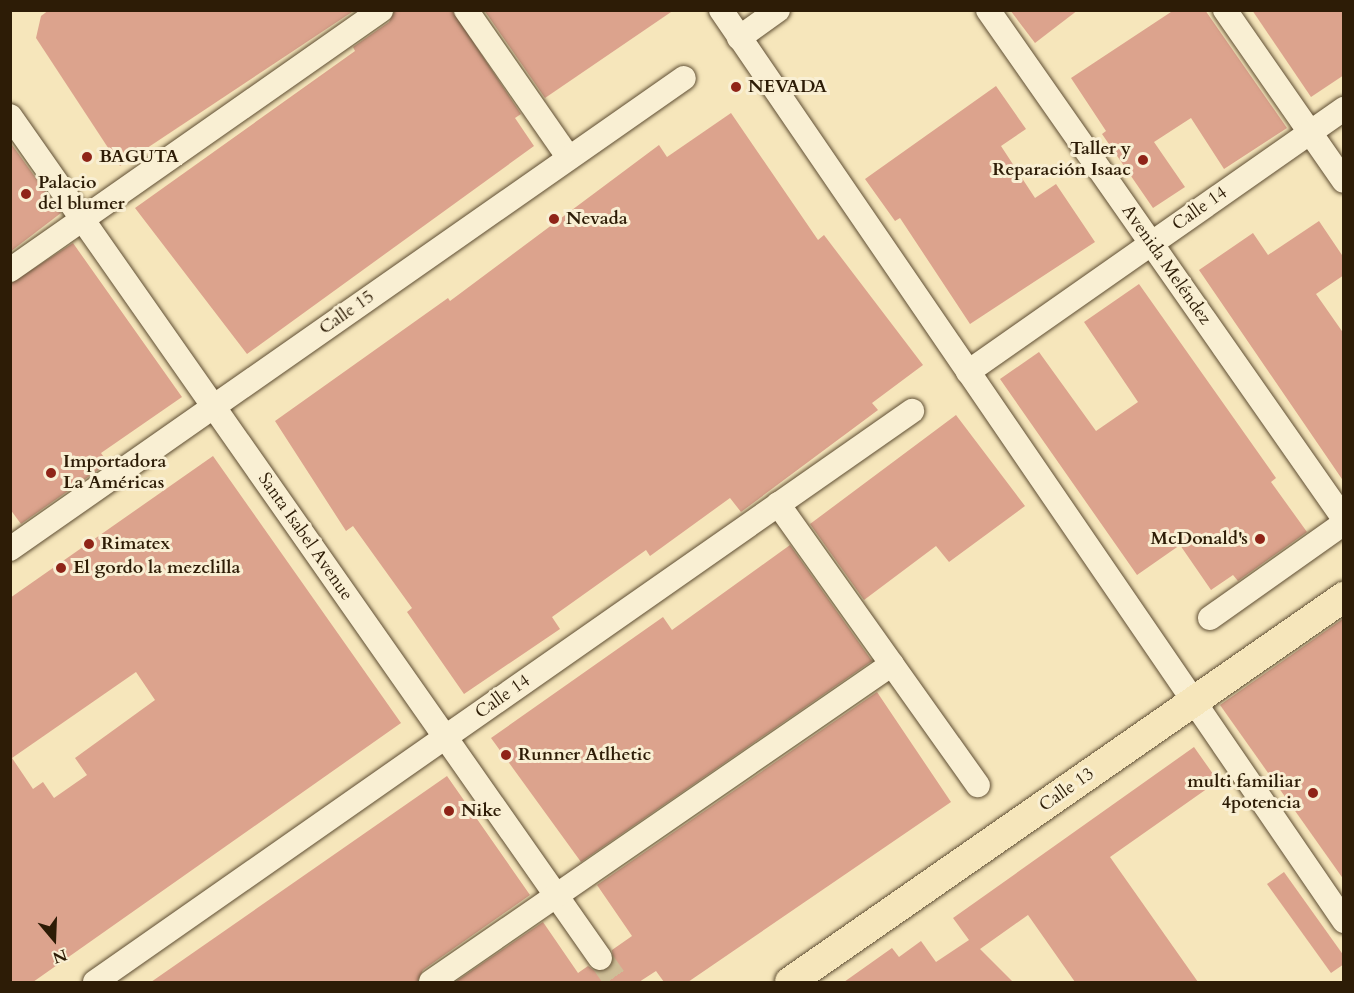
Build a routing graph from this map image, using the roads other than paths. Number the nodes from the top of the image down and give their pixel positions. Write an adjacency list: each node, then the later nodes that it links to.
1 (381, 10): 14 (street)
2 (466, 10): 12 (street)
3 (721, 10): 7 (street)
4 (778, 10): 7 (street)
5 (988, 10): 15 (street, Avenida Meléndez)
6 (1225, 10): 11 (street)
7 (739, 38): 17 (street)
8 (684, 78): 12 (street, Calle 15)
9 (1344, 109): 11 (street, Calle 14)
10 (10, 116): 14 (street, Santa Isabel Avenue)
11 (1310, 132): 13 (street); 15 (street, Calle 14)
12 (569, 158): 18 (street, Calle 15)
13 (1344, 181)
14 (83, 220): 16 (street); 18 (street, Santa Isabel Avenue)
15 (1151, 243): 17 (street, Calle 14); 21 (street, Avenida Meléndez)
16 (10, 270)
17 (968, 372): 26 (street)
18 (213, 405): 22 (street, Calle 15); 27 (street, Santa Isabel Avenue)
19 (912, 411): 20 (street, Calle 14)
20 (778, 504): 25 (street); 27 (street, Calle 14)
21 (1344, 521): 24 (street)
22 (10, 549)
23 (1344, 597): 26 (main road, Calle 13)
24 (1210, 618)
25 (892, 664): 28 (street); 29 (street)
26 (1194, 702): 30 (street); 34 (main road, Calle 13)
27 (446, 737): 29 (street, Santa Isabel Avenue); 32 (street, Calle 14)
28 (978, 785)
29 (556, 896): 31 (street, Santa Isabel Avenue); 33 (street)
30 (1344, 921)
31 (600, 958)
32 (95, 982)
33 (431, 982)
34 (790, 982)

